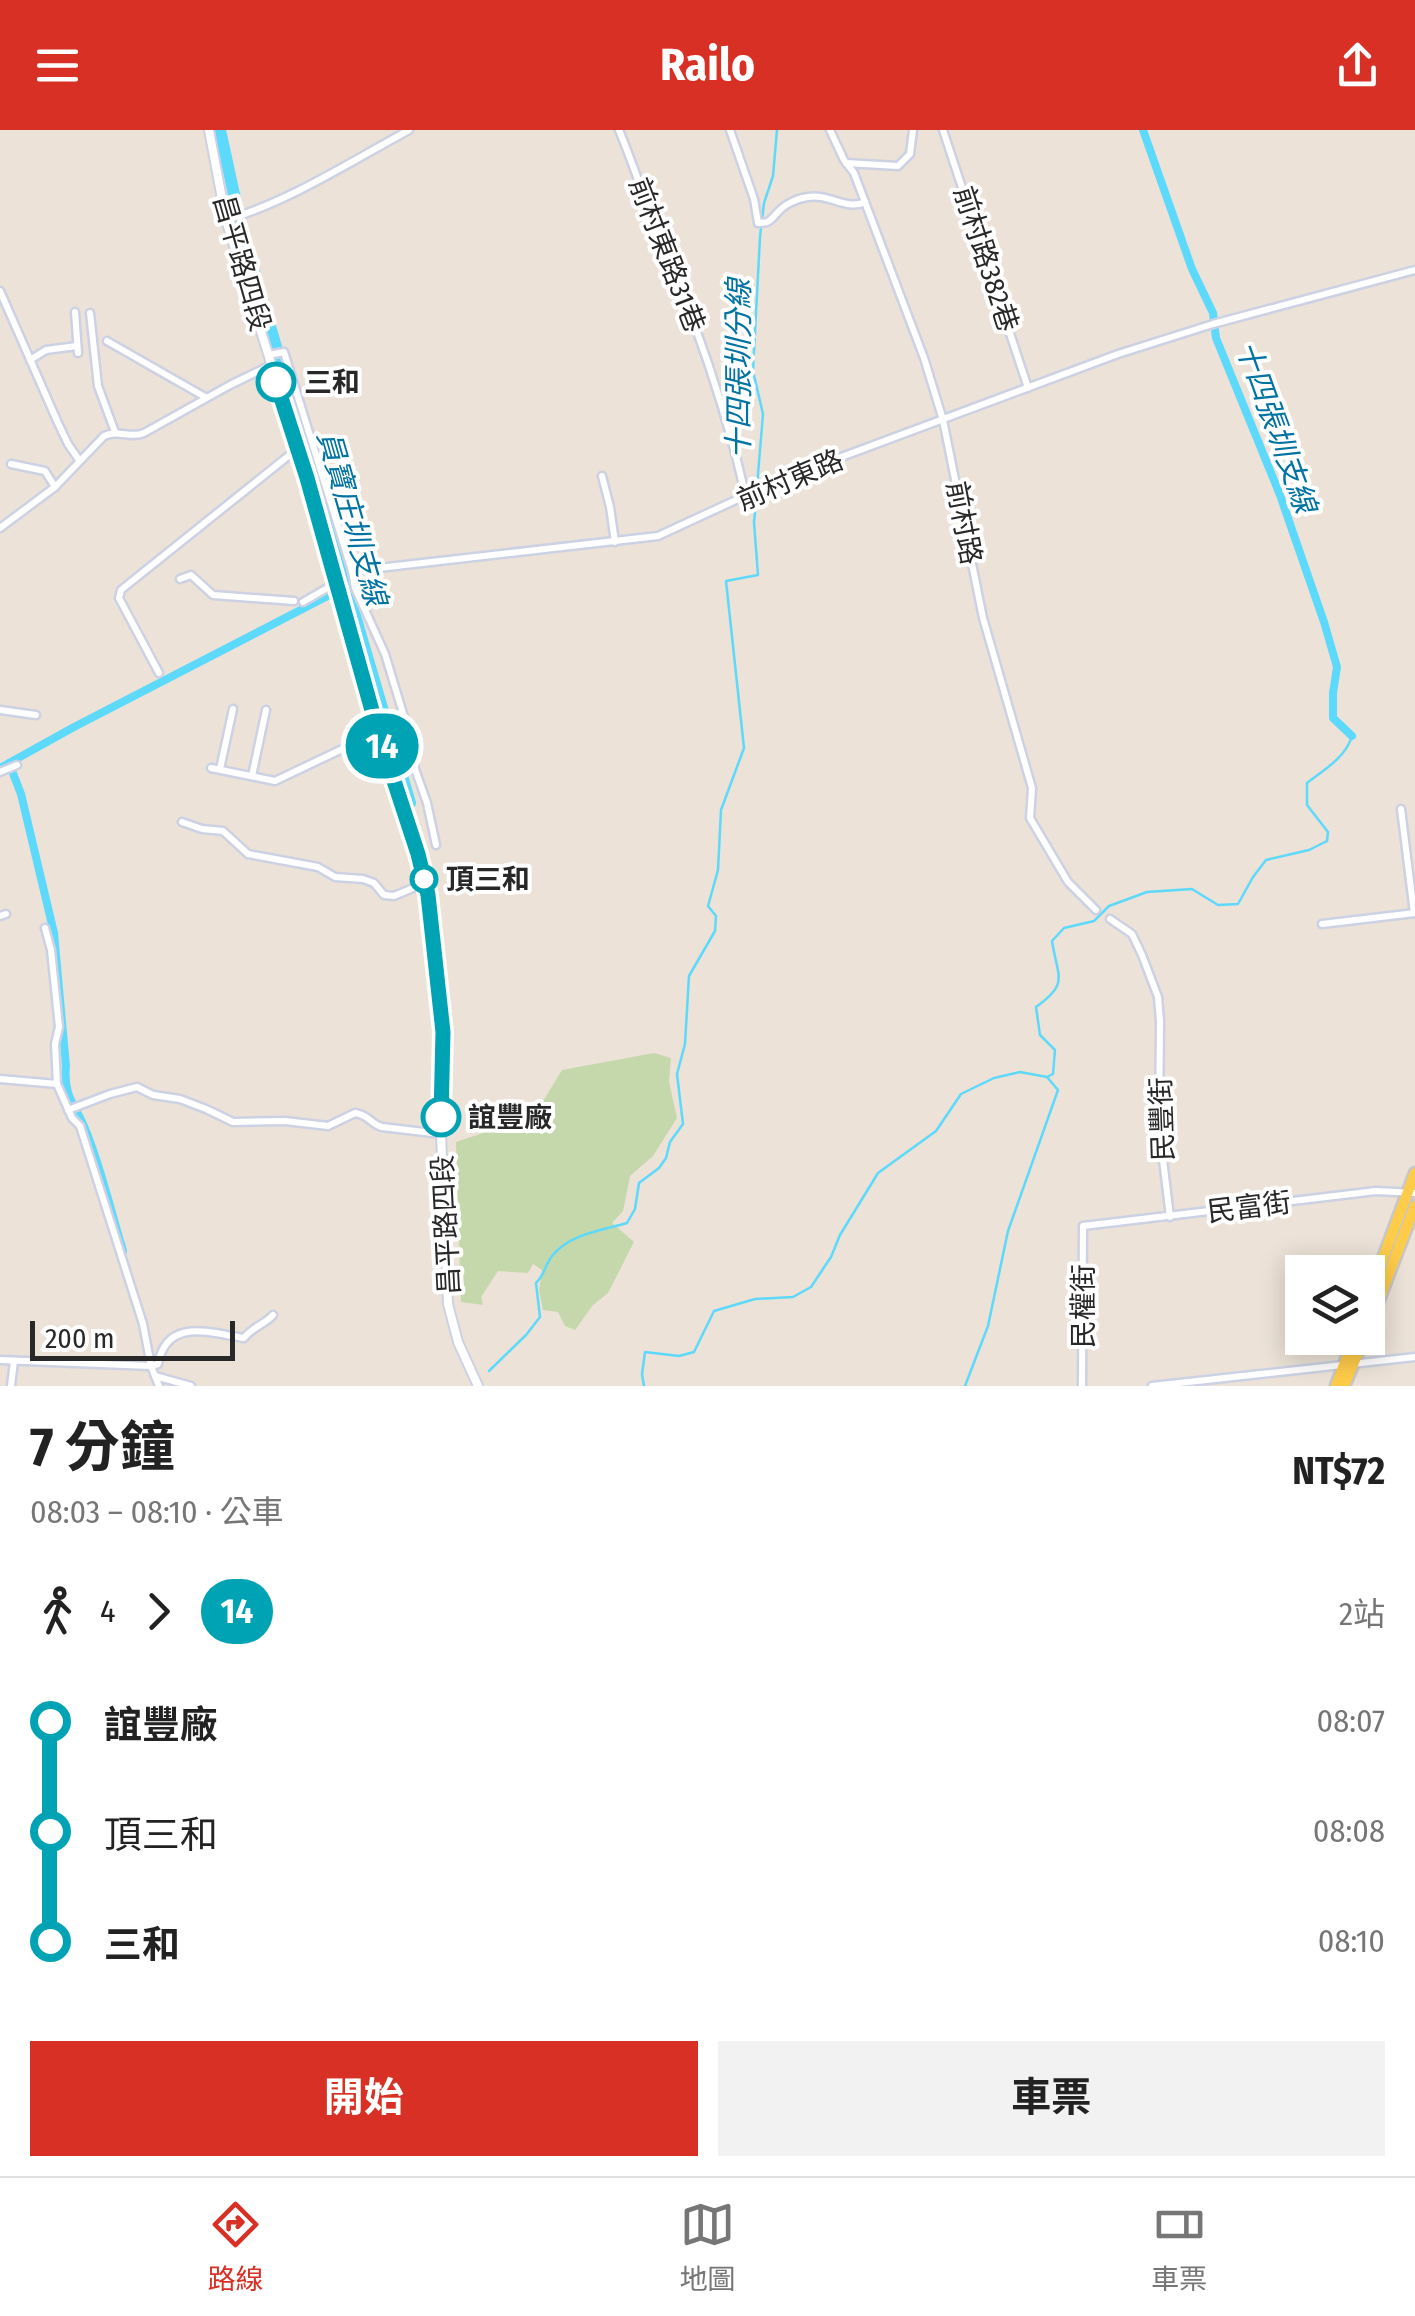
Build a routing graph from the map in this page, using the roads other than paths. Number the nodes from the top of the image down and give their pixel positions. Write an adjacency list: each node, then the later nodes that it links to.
1 (209, 130): 10 (street, 昌平路四段)
2 (619, 130): 27 (street, 前村東路31巷)
3 (730, 130): 9 (street)
4 (830, 130): 8 (street, 前村路)
5 (913, 130): 8 (street)
6 (942, 130): 18 (street, 前村路382巷)
7 (404, 131): 10 (street)
8 (846, 162): 9 (street, 前村路)
9 (865, 202): 20 (street, 前村路)
10 (226, 220): 17 (street, 昌平路四段)
11 (1415, 270): 18 (street, 前村東路)
12 (0, 291): 16 (street)
13 (75, 312): 16 (street)
14 (90, 313): 21 (street)
15 (107, 341): 19 (street)
16 (30, 360): 23 (street)
17 (269, 360): 19 (street); 22 (street, 昌平路四段); 30 (street)
18 (1028, 388): 20 (street, 前村東路)
19 (206, 398): 21 (street)
20 (943, 420): 27 (street, 前村東路); 46 (street, 前村路)
21 (115, 432): 23 (street)
22 (298, 449): 32 (street, 昌平路四段); 33 (street)
23 (79, 460): 26 (street)
24 (11, 464): 26 (street)
25 (602, 476): 29 (street)
26 (55, 487): 28 (street)
27 (746, 497): 29 (street, 前村東路)
28 (0, 528)
29 (615, 542): 30 (street, 前村東路)
30 (352, 571): 44 (street)
31 (180, 579): 32 (street)
32 (336, 582): 38 (street, 昌平路四段)
33 (158, 673)
34 (233, 709): 41 (street)
35 (0, 710): 37 (street)
36 (266, 710): 41 (street)
37 (36, 715)
38 (378, 732): 41 (street); 45 (street, 昌平路四段)
39 (17, 765): 40 (street)
40 (0, 772)
41 (252, 776)
42 (1401, 809): 47 (street)
43 (182, 822): 45 (street)
44 (436, 845)
45 (425, 882): 54 (street, 昌平路四段)
46 (1096, 910)
47 (1414, 913): 49 (street)
48 (1110, 919): 58 (street, 民豐街)
49 (1322, 924)
50 (45, 928): 52 (street)
51 (0, 1079): 52 (street)
52 (57, 1084): 53 (street)
53 (68, 1110): 54 (street); 69 (street)
54 (441, 1134): 74 (street, 昌平路四段)
55 (1415, 1172): 56 (main road)
56 (1411, 1192): 58 (street, 民富街); 60 (main road)
57 (1415, 1206): 61 (main road)
58 (1170, 1217): 59 (street, 民富街)
59 (1083, 1226): 75 (street, 民權街)
60 (1385, 1256)
61 (1385, 1284)
62 (273, 1316): 69 (street)
63 (1350, 1355): 68 (main road)
64 (1354, 1355): 68 (main road)
65 (1415, 1357): 68 (street)
66 (0, 1360): 67 (street)
67 (14, 1361): 69 (street); 71 (street)
68 (1348, 1365): 76 (street); 77 (main road); 78 (main road)
69 (152, 1366): 70 (street)
70 (155, 1376): 72 (street); 73 (street)
71 (11, 1386)
72 (159, 1386)
73 (191, 1386)
74 (478, 1386)
75 (1082, 1386)
76 (1152, 1386)
77 (1336, 1386)
78 (1344, 1386)

